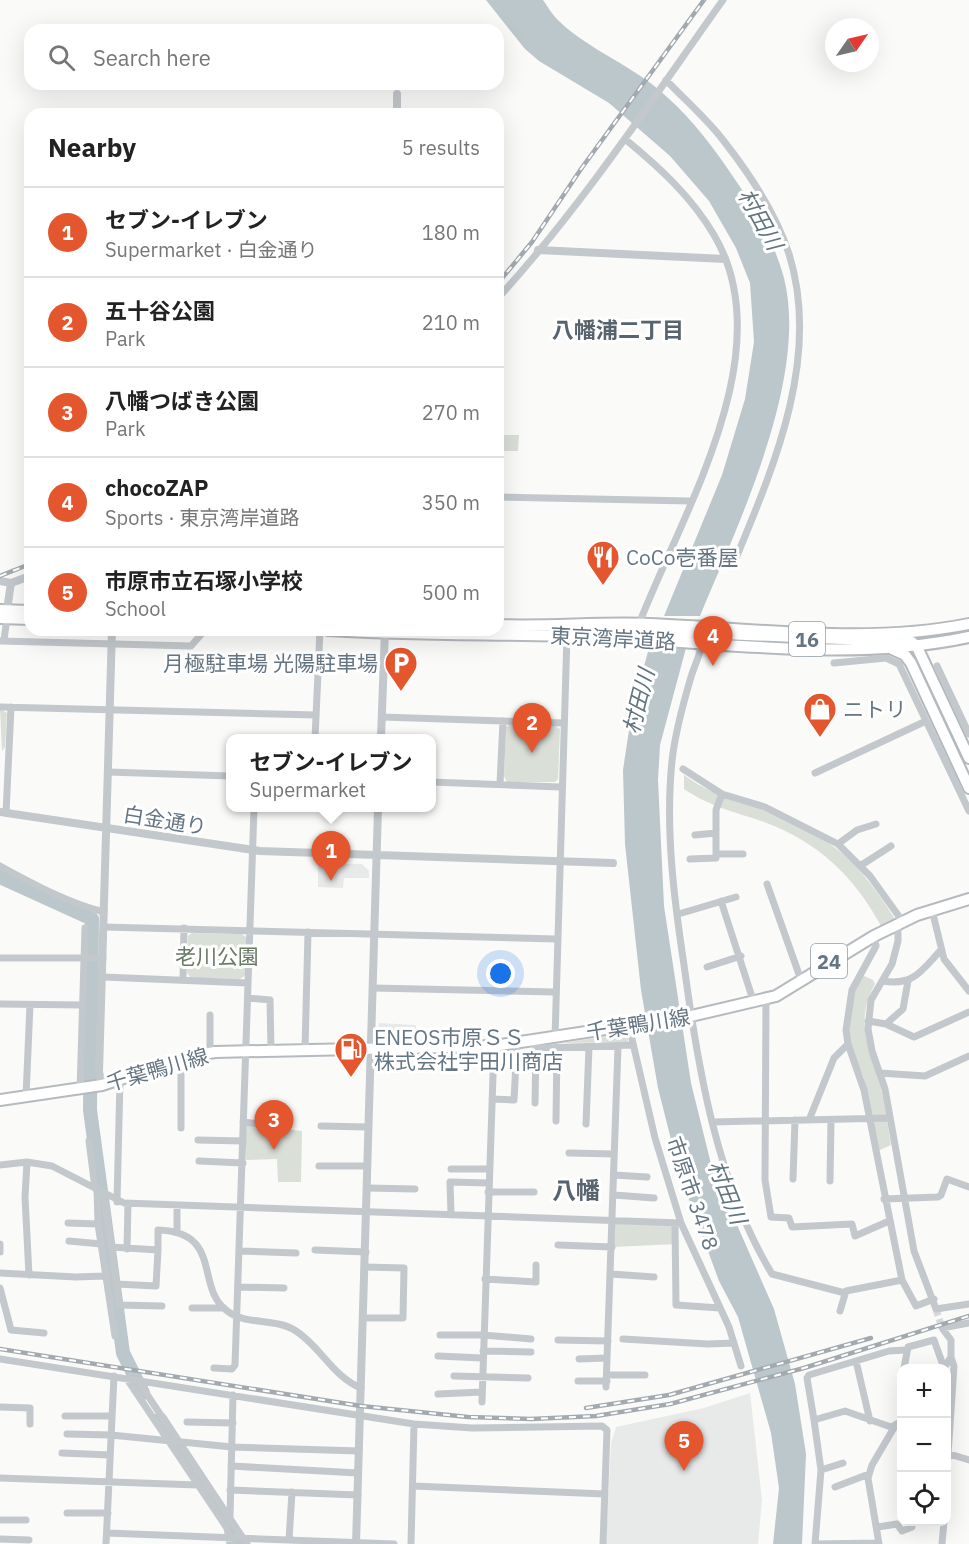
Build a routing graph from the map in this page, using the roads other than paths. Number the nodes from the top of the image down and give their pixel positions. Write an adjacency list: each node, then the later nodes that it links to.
1 (723, 0): 2 (street)
2 (666, 80): 5 (street); 11 (street)
3 (397, 94): 4 (street)
4 (397, 108)
5 (624, 138): 6 (street); 7 (street)
6 (538, 250): 7 (street); 8 (street)
7 (725, 259): 10 (street)
8 (504, 291)
9 (504, 497): 10 (street)
10 (690, 501): 20 (street)
11 (736, 558)
12 (24, 578): 14 (street)
13 (0, 581): 14 (street)
14 (11, 583): 16 (street)
15 (24, 612): 16 (main road)
16 (4, 614): 17 (main road); 30 (street)
17 (24, 618)
18 (969, 624): 21 (main road, 東京湾岸道路)
19 (504, 625): 20 (main road, 東京湾岸道路 / 16)
20 (645, 629): 23 (main road, 東京湾岸道路 / 16); 28 (main road, 東京湾岸道路 / 16); 28 (main road, 東京湾岸道路 / 16)
21 (924, 630): 28 (main road, 東京湾岸道路 / 16); 32 (main road)
22 (504, 634): 23 (main road, 東京湾岸道路 / 16)
23 (567, 635): 43 (street)
24 (112, 636): 31 (street)
25 (200, 636): 31 (street)
26 (320, 636): 39 (street)
27 (385, 636): 40 (street)
28 (700, 636): 32 (main road, 16); 33 (main road, 東京湾岸道路 / 16); 117 (street)
29 (969, 637): 32 (main road, 東京湾岸道路)
30 (2, 640): 31 (street)
31 (112, 644): 38 (street)
32 (915, 646): 33 (main road, 東京湾岸道路); 47 (main road); 49 (main road)
33 (891, 649): 47 (main road)
34 (834, 663): 42 (street)
35 (937, 666): 46 (street)
36 (0, 707): 37 (street)
37 (11, 707): 38 (street); 48 (street)
38 (110, 710): 39 (street); 51 (street)
39 (316, 715): 44 (street)
40 (382, 717): 41 (street); 45 (street)
41 (502, 721): 43 (street); 55 (street)
42 (926, 722): 52 (street); 59 (street)
43 (563, 723): 56 (street)
44 (315, 734)
45 (381, 734)
46 (969, 734)
47 (948, 742): 57 (main road)
48 (4, 754): 62 (street)
49 (969, 758)
50 (682, 769): 58 (street)
51 (108, 772): 53 (street); 64 (street)
52 (815, 773)
53 (226, 776)
54 (436, 782): 55 (street)
55 (500, 784): 56 (street)
56 (560, 787): 74 (street)
57 (969, 788)
58 (722, 794): 65 (street); 67 (street)
59 (969, 811)
60 (254, 812): 69 (street)
61 (378, 812): 72 (street)
62 (3, 813): 64 (street, 白金通り)
63 (876, 824): 67 (street)
64 (107, 829): 69 (street, 白金通り); 83 (street)
65 (716, 833): 66 (street); 70 (street)
66 (695, 835)
67 (838, 844): 76 (street)
68 (891, 846): 76 (street)
69 (253, 850): 72 (street, 白金通り); 89 (street)
70 (716, 854): 71 (street); 73 (street)
71 (743, 854)
72 (377, 855): 74 (street, 白金通り); 91 (street)
73 (690, 859)
74 (558, 861): 75 (street, 白金通り); 93 (street)
75 (613, 863)
76 (860, 866): 85 (street)
77 (1, 869): 83 (street)
78 (767, 884): 102 (street)
79 (736, 897): 81 (street)
80 (969, 899): 82 (main road, 千葉鴨川線 / 24)
81 (722, 902): 84 (street); 95 (street)
82 (932, 910): 85 (main road, 千葉鴨川線 / 24); 94 (street)
83 (104, 912): 86 (street)
84 (682, 913)
85 (900, 923): 92 (main road, 千葉鴨川線 / 24); 103 (street)
86 (104, 927): 88 (street); 97 (street)
87 (85, 928): 98 (street)
88 (184, 928): 89 (street); 101 (street)
89 (250, 930): 90 (street); 105 (street)
90 (308, 932): 91 (street); 131 (street)
91 (374, 934): 93 (street); 106 (street)
92 (874, 936): 102 (main road, 千葉鴨川線 / 24); 123 (street)
93 (556, 939): 108 (street)
94 (941, 950): 104 (street); 107 (street)
95 (741, 956): 99 (street); 111 (street)
96 (0, 958): 98 (street)
97 (103, 958): 98 (street); 100 (street)
98 (84, 959): 114 (street)
99 (707, 967)
100 (103, 977): 101 (street); 137 (street)
101 (183, 980): 105 (street)
102 (801, 980): 110 (main road, 千葉鴨川線 / 24)
103 (883, 981): 104 (street); 118 (street)
104 (908, 981): 119 (street)
105 (248, 983): 109 (street)
106 (373, 988): 108 (street); 128 (street)
107 (969, 991)
108 (554, 992): 121 (street)
109 (248, 998): 129 (street); 130 (street)
110 (766, 1000): 111 (main road, 千葉鴨川線 / 24); 143 (street)
111 (754, 1003): 117 (main road, 千葉鴨川線 / 24)
112 (0, 1004): 113 (street)
113 (30, 1005): 114 (street); 138 (street)
114 (82, 1005): 137 (street)
115 (969, 1012): 119 (street)
116 (210, 1016): 132 (street)
117 (690, 1017): 120 (main road, 千葉鴨川線 / 24); 150 (street)
118 (868, 1021): 119 (street); 135 (street)
119 (886, 1024)
120 (632, 1026): 121 (main road, 千葉鴨川線 / 24); 124 (street, 市原市 3478)
121 (556, 1042): 122 (main road, 千葉鴨川線 / 24); 126 (street); 148 (street)
122 (527, 1043): 125 (main road, 千葉鴨川線 / 24); 139 (street); 141 (street)
123 (848, 1044): 145 (street); 147 (street)
124 (633, 1045): 127 (street); 194 (street, 市原市 3478)
125 (494, 1046): 128 (main road, 千葉鴨川線 / 24); 139 (street)
126 (589, 1047): 127 (street); 151 (street)
127 (618, 1047): 160 (street)
128 (370, 1049): 131 (main road, 千葉鴨川線 / 24); 154 (street)
129 (246, 1050): 130 (main road, 千葉鴨川線 / 24); 132 (main road, 千葉鴨川線 / 24); 149 (street)
130 (271, 1050): 131 (main road, 千葉鴨川線 / 24)
131 (306, 1050)
132 (210, 1053): 134 (main road, 千葉鴨川線 / 24)
133 (969, 1056): 135 (street)
134 (181, 1060): 136 (main road, 千葉鴨川線 / 24); 155 (street)
135 (880, 1072): 142 (street)
136 (120, 1080): 137 (main road, 千葉鴨川線 / 24); 184 (street)
137 (89, 1088): 138 (main road, 千葉鴨川線 / 24)
138 (26, 1096): 140 (main road, 千葉鴨川線 / 24)
139 (492, 1099): 168 (street)
140 (0, 1100)
141 (535, 1102)
142 (890, 1118): 147 (street); 182 (street)
143 (766, 1120): 144 (street); 150 (street); 192 (street)
144 (795, 1120): 145 (street); 171 (street)
145 (808, 1120): 146 (street)
146 (831, 1120): 147 (street); 172 (street)
147 (870, 1120): 183 (street)
148 (556, 1121)
149 (243, 1122): 152 (street); 158 (street)
150 (713, 1122): 223 (street)
151 (585, 1124)
152 (276, 1126)
153 (321, 1126): 154 (street)
154 (367, 1126): 166 (street)
155 (181, 1128)
156 (198, 1140): 158 (street)
157 (89, 1141): 178 (street)
158 (243, 1141): 163 (street)
159 (569, 1153): 160 (street)
160 (614, 1154): 169 (street)
161 (199, 1161): 163 (street)
162 (27, 1162): 164 (street); 178 (street); 214 (street)
163 (243, 1162): 187 (street)
164 (0, 1165)
165 (319, 1166): 166 (street)
166 (367, 1166): 175 (street)
167 (451, 1169): 168 (street)
168 (489, 1169): 173 (street)
169 (614, 1174): 170 (street); 180 (street)
170 (647, 1177)
171 (793, 1179)
172 (830, 1181)
173 (489, 1183): 177 (street); 189 (street)
174 (969, 1187): 182 (street)
175 (367, 1188): 176 (street); 188 (street)
176 (416, 1189)
177 (488, 1191): 179 (street); 190 (street)
178 (100, 1192): 184 (street); 195 (street); 201 (street)
179 (534, 1192)
180 (614, 1195): 181 (street); 191 (street)
181 (654, 1198)
182 (905, 1198): 183 (street); 224 (street)
183 (884, 1199): 192 (street)
184 (117, 1202): 185 (street)
185 (128, 1203): 186 (street); 203 (street)
186 (177, 1205): 187 (street); 196 (street)
187 (243, 1207): 188 (street); 206 (street)
188 (367, 1210): 189 (street); 208 (street)
189 (451, 1215): 190 (street)
190 (488, 1216): 191 (street); 217 (street)
191 (613, 1220): 194 (street); 202 (street)
192 (889, 1221): 218 (street)
193 (68, 1223): 195 (street)
194 (678, 1223): 229 (street, 市原市 3478); 229 (street)
195 (99, 1224): 199 (street)
196 (177, 1231): 204 (street); 228 (street)
197 (69, 1242): 199 (street)
198 (0, 1244): 207 (street)
199 (101, 1244): 215 (street)
200 (558, 1245): 202 (street)
201 (111, 1247): 203 (street); 219 (street)
202 (612, 1247): 213 (street)
203 (127, 1249): 204 (street)
204 (158, 1250): 219 (street)
205 (315, 1250): 208 (street)
206 (241, 1251): 209 (street); 220 (street)
207 (0, 1252)
208 (366, 1252): 211 (street)
209 (296, 1253)
210 (536, 1265): 217 (street)
211 (365, 1267): 232 (street); 232 (street)
212 (0, 1273): 214 (street)
213 (611, 1274): 216 (street); 241 (street)
214 (29, 1275): 215 (street)
215 (105, 1276): 235 (street)
216 (654, 1277)
217 (485, 1279): 237 (street)
218 (902, 1280): 223 (street); 224 (street)
219 (116, 1284): 226 (street)
220 (239, 1287): 222 (street); 231 (street)
221 (0, 1288): 234 (street)
222 (284, 1288)
223 (845, 1293): 230 (street)
224 (934, 1299): 225 (street)
225 (969, 1304)
226 (162, 1306)
227 (192, 1308): 228 (street)
228 (224, 1308): 231 (street)
229 (720, 1308): 242 (street, 市原市 3478)
230 (840, 1311)
231 (238, 1317): 256 (street); 266 (street)
232 (364, 1318): 266 (street)
233 (969, 1323): 247 (street)
234 (44, 1333)
235 (115, 1335)
236 (440, 1335): 237 (street)
237 (483, 1335): 238 (street); 245 (street)
238 (531, 1339)
239 (623, 1339): 242 (street)
240 (558, 1340): 241 (street)
241 (608, 1341): 248 (street)
242 (734, 1343): 255 (street, 市原市 3478)
243 (906, 1350): 251 (street); 252 (street); 253 (street)
244 (531, 1352): 245 (street)
245 (483, 1354): 246 (street); 260 (street)
246 (438, 1356)
247 (951, 1357): 254 (street); 275 (street)
248 (608, 1358): 250 (street); 265 (street)
249 (0, 1359): 258 (street)
250 (579, 1359)
251 (856, 1361): 276 (street); 277 (street)
252 (904, 1364)
253 (943, 1364)
254 (947, 1364)
255 (741, 1366)
256 (214, 1368)
257 (645, 1375): 265 (street)
258 (114, 1376): 261 (street); 274 (street)
259 (454, 1376): 260 (street)
260 (482, 1376): 262 (street); 267 (street)
261 (127, 1378): 263 (street); 286 (street)
262 (528, 1378)
263 (138, 1381): 269 (street); 287 (street)
264 (578, 1381): 265 (street)
265 (607, 1381)
266 (361, 1388): 272 (street)
267 (482, 1392): 268 (street); 270 (street)
268 (438, 1394)
269 (233, 1395): 272 (street); 279 (street)
270 (482, 1402)
271 (0, 1407): 280 (street)
272 (361, 1415): 281 (street); 289 (street)
273 (65, 1416): 274 (street)
274 (112, 1416): 285 (street)
275 (950, 1418)
276 (814, 1420): 277 (street); 296 (street)
277 (870, 1421): 282 (street)
278 (187, 1422): 279 (street)
279 (232, 1423): 288 (street)
280 (30, 1424)
281 (414, 1424): 302 (street); 306 (street)
282 (897, 1424)
283 (897, 1426): 298 (street)
284 (67, 1434): 285 (street)
285 (111, 1435): 286 (street); 291 (street)
286 (168, 1441): 287 (street); 301 (street)
287 (180, 1443): 288 (street); 310 (street)
288 (232, 1447): 289 (street); 295 (street)
289 (359, 1451): 297 (street)
290 (62, 1453): 291 (street)
291 (110, 1455): 300 (street)
292 (951, 1455): 293 (street)
293 (969, 1460)
294 (843, 1463): 296 (street)
295 (231, 1466): 297 (street); 304 (street)
296 (820, 1470): 329 (street)
297 (358, 1473): 307 (street)
298 (869, 1474): 303 (street); 317 (street)
299 (0, 1478): 300 (street)
300 (109, 1483): 301 (street); 309 (street)
301 (197, 1485): 322 (street)
302 (413, 1486): 306 (street); 327 (street)
303 (835, 1487)
304 (230, 1490): 305 (street); 310 (street)
305 (292, 1492): 307 (street); 321 (street)
306 (605, 1494): 328 (street)
307 (358, 1495): 324 (street)
308 (67, 1513): 309 (street)
309 (108, 1513): 318 (street)
310 (230, 1517): 323 (street)
311 (0, 1520): 312 (street)
312 (26, 1521)
313 (897, 1524): 317 (street)
314 (898, 1526): 315 (street)
315 (912, 1526)
316 (944, 1526): 331 (street)
317 (878, 1527): 330 (street)
318 (107, 1533): 322 (street); 325 (street)
319 (0, 1539): 320 (street)
320 (29, 1540)
321 (289, 1540): 323 (street); 324 (street)
322 (230, 1541): 323 (street)
323 (245, 1541)
324 (356, 1543): 326 (street)
325 (106, 1544)
326 (394, 1544)
327 (411, 1544)
328 (603, 1544)
329 (815, 1544): 330 (street)
330 (879, 1544)
331 (942, 1544)

